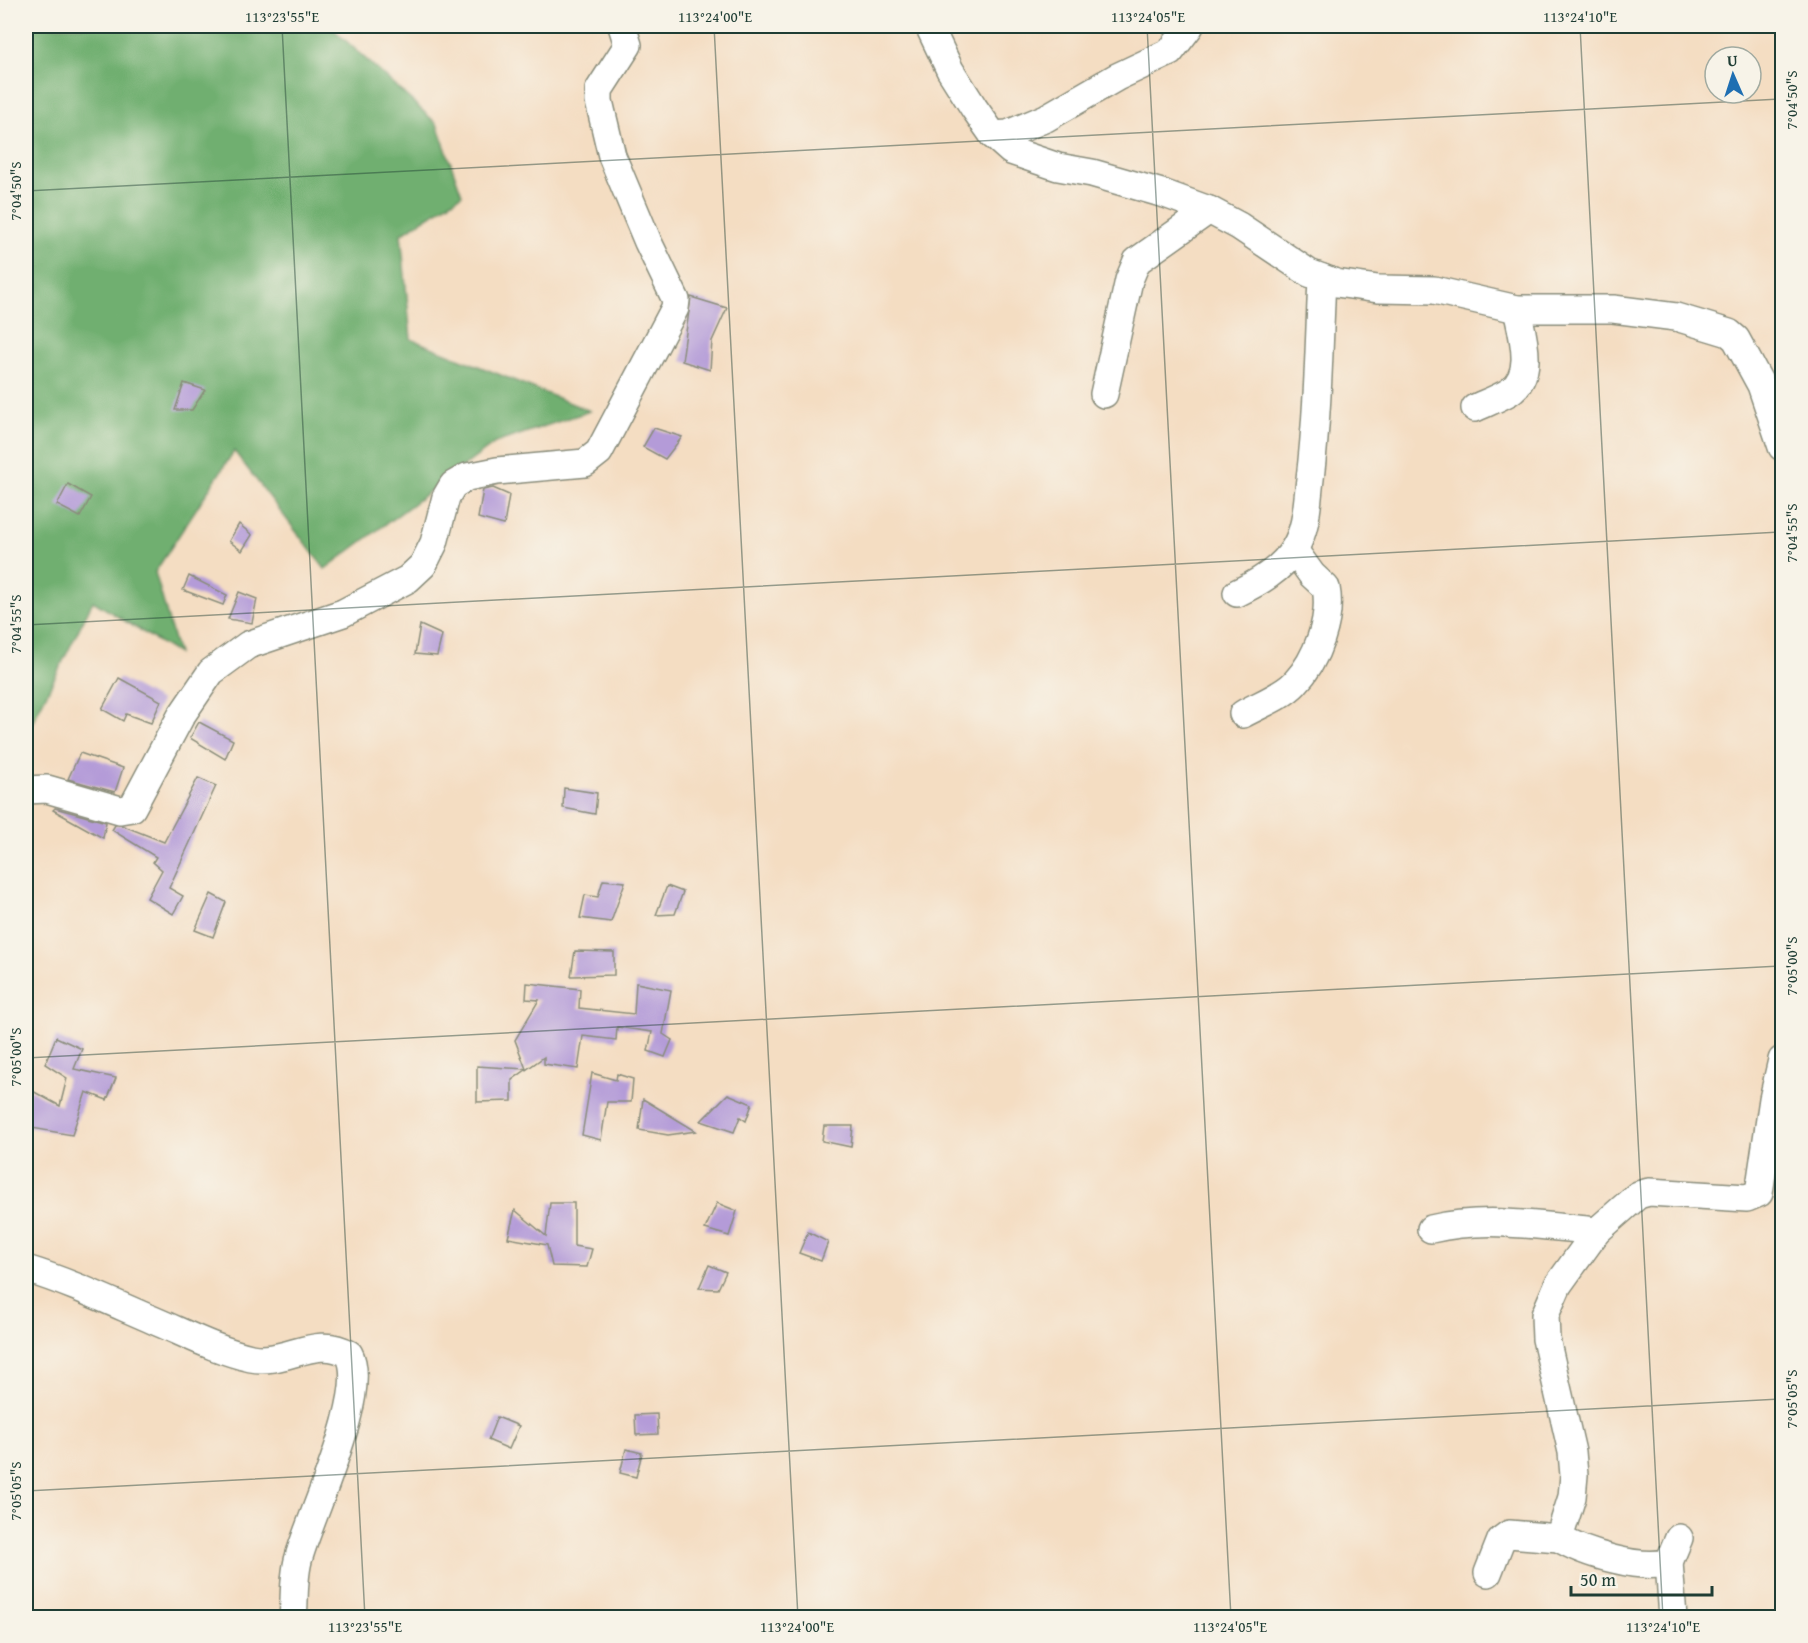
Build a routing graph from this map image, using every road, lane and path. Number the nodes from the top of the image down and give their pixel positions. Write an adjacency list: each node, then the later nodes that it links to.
1 (622, 26): 14 (street)
2 (929, 26): 4 (street)
3 (1190, 26): 4 (street)
4 (993, 135): 5 (street)
5 (1209, 210): 6 (street); 8 (street)
6 (1322, 278): 7 (street); 11 (street)
7 (1517, 309): 9 (street); 10 (street)
8 (1104, 394)
9 (1475, 408)
10 (1782, 447)
11 (1294, 550): 12 (street); 13 (street)
12 (1237, 593)
13 (1243, 714)
14 (26, 790)
15 (1782, 1060): 17 (street)
16 (1431, 1230): 17 (street)
17 (1597, 1231): 19 (street)
18 (26, 1269): 21 (street)
19 (1559, 1538): 20 (street); 22 (street)
20 (1488, 1573)
21 (294, 1610)
22 (1673, 1617)

